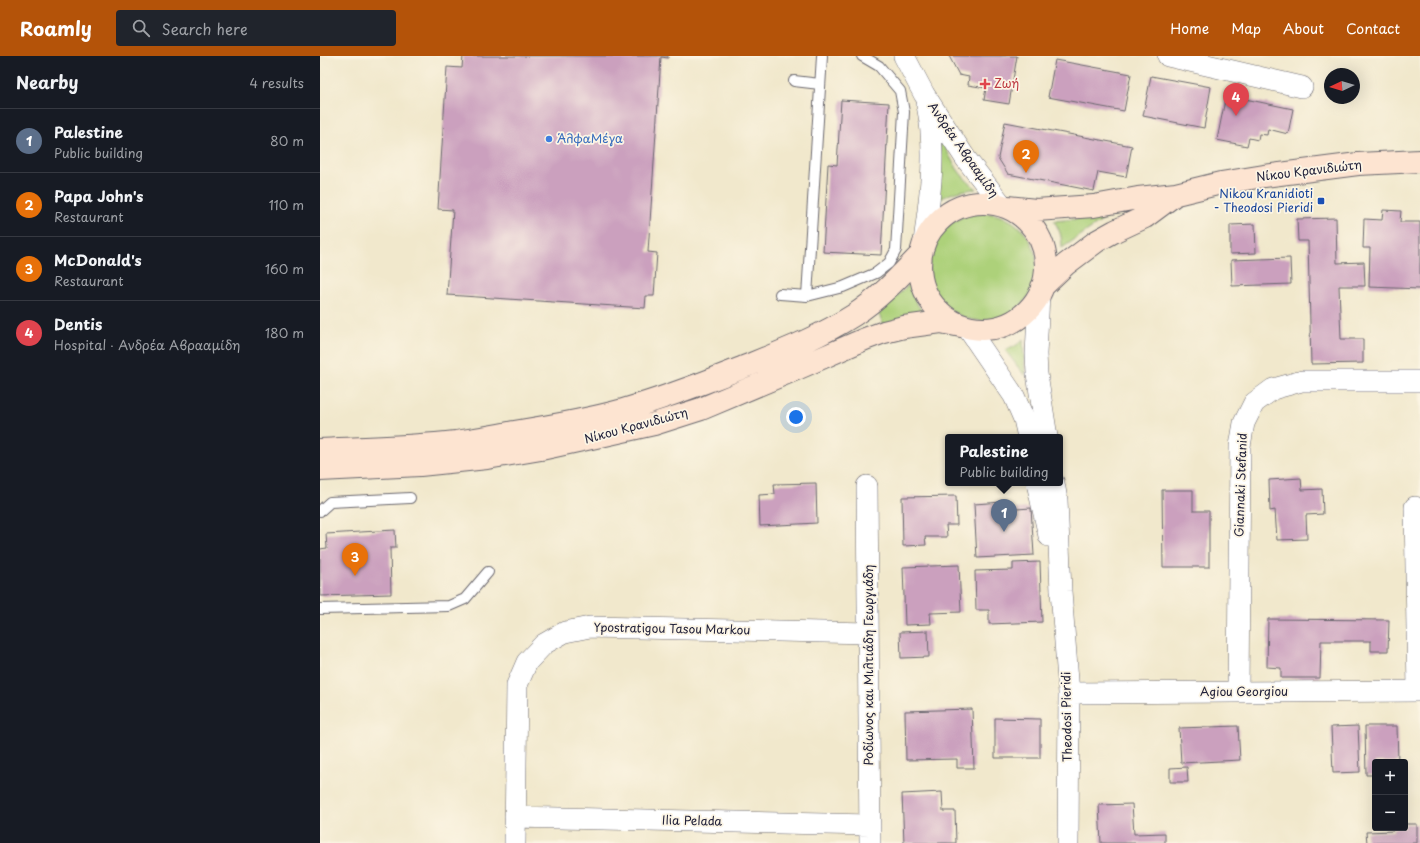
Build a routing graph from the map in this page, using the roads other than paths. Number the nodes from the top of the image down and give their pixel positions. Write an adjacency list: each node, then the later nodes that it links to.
1 (822, 56): 6 (lane)
2 (862, 56): 15 (lane)
3 (904, 56): 8 (street, Ανδρέα Αβρααμίδη)
4 (1168, 56): 7 (street)
5 (794, 82): 6 (lane)
6 (820, 84): 15 (lane)
7 (1302, 87)
8 (924, 94): 11 (street, Ανδρέα Αβρααμίδη); 12 (street, Ανδρέα Αβρααμίδη)
9 (1420, 161): 10 (main road, Νίκου Κρανιδιώτη)
10 (1176, 194): 11 (main road, Νίκου Κρανιδιώτη); 13 (main road, Νίκου Κρανιδιώτη)
11 (1004, 206): 12 (main road); 13 (main road)
12 (922, 248): 16 (main road); 20 (main road, Νίκου Κρανιδιώτη)
13 (1041, 291): 16 (main road); 19 (street)
14 (780, 294): 15 (lane)
15 (807, 296)
16 (964, 327): 18 (street); 21 (main road, Νίκου Κρανιδιώτη)
17 (1420, 381): 33 (street, Giannaki Stefanid)
18 (1027, 434)
19 (1047, 434)
20 (320, 450)
21 (320, 470)
22 (867, 486): 31 (street, Ροδίωνος και Μιλτιάδη Γεωργιάδη)
23 (1038, 486): 29 (street, Theodosi Pieridi)
24 (1055, 486): 29 (street, Theodosi Pieridi)
25 (410, 498): 27 (lane)
26 (1415, 507): 32 (street)
27 (320, 511)
28 (488, 572): 30 (lane)
29 (1061, 591): 34 (street, Theodosi Pieridi)
30 (320, 609)
31 (868, 633): 35 (street, Ypostratigou Tasou Markou); 36 (street, Ροδίωνος και Μιλτιάδη Γεωργιάδη)
32 (1419, 691): 33 (street, Agiou Georgiou)
33 (1238, 692): 34 (street, Agiou Georgiou)
34 (1069, 693): 38 (street, Theodosi Pieridi)
35 (515, 817): 36 (street, Ilia Pelada); 37 (street, Ypostratigou Tasou Markou)
36 (870, 834)
37 (515, 843)
38 (1068, 843)

